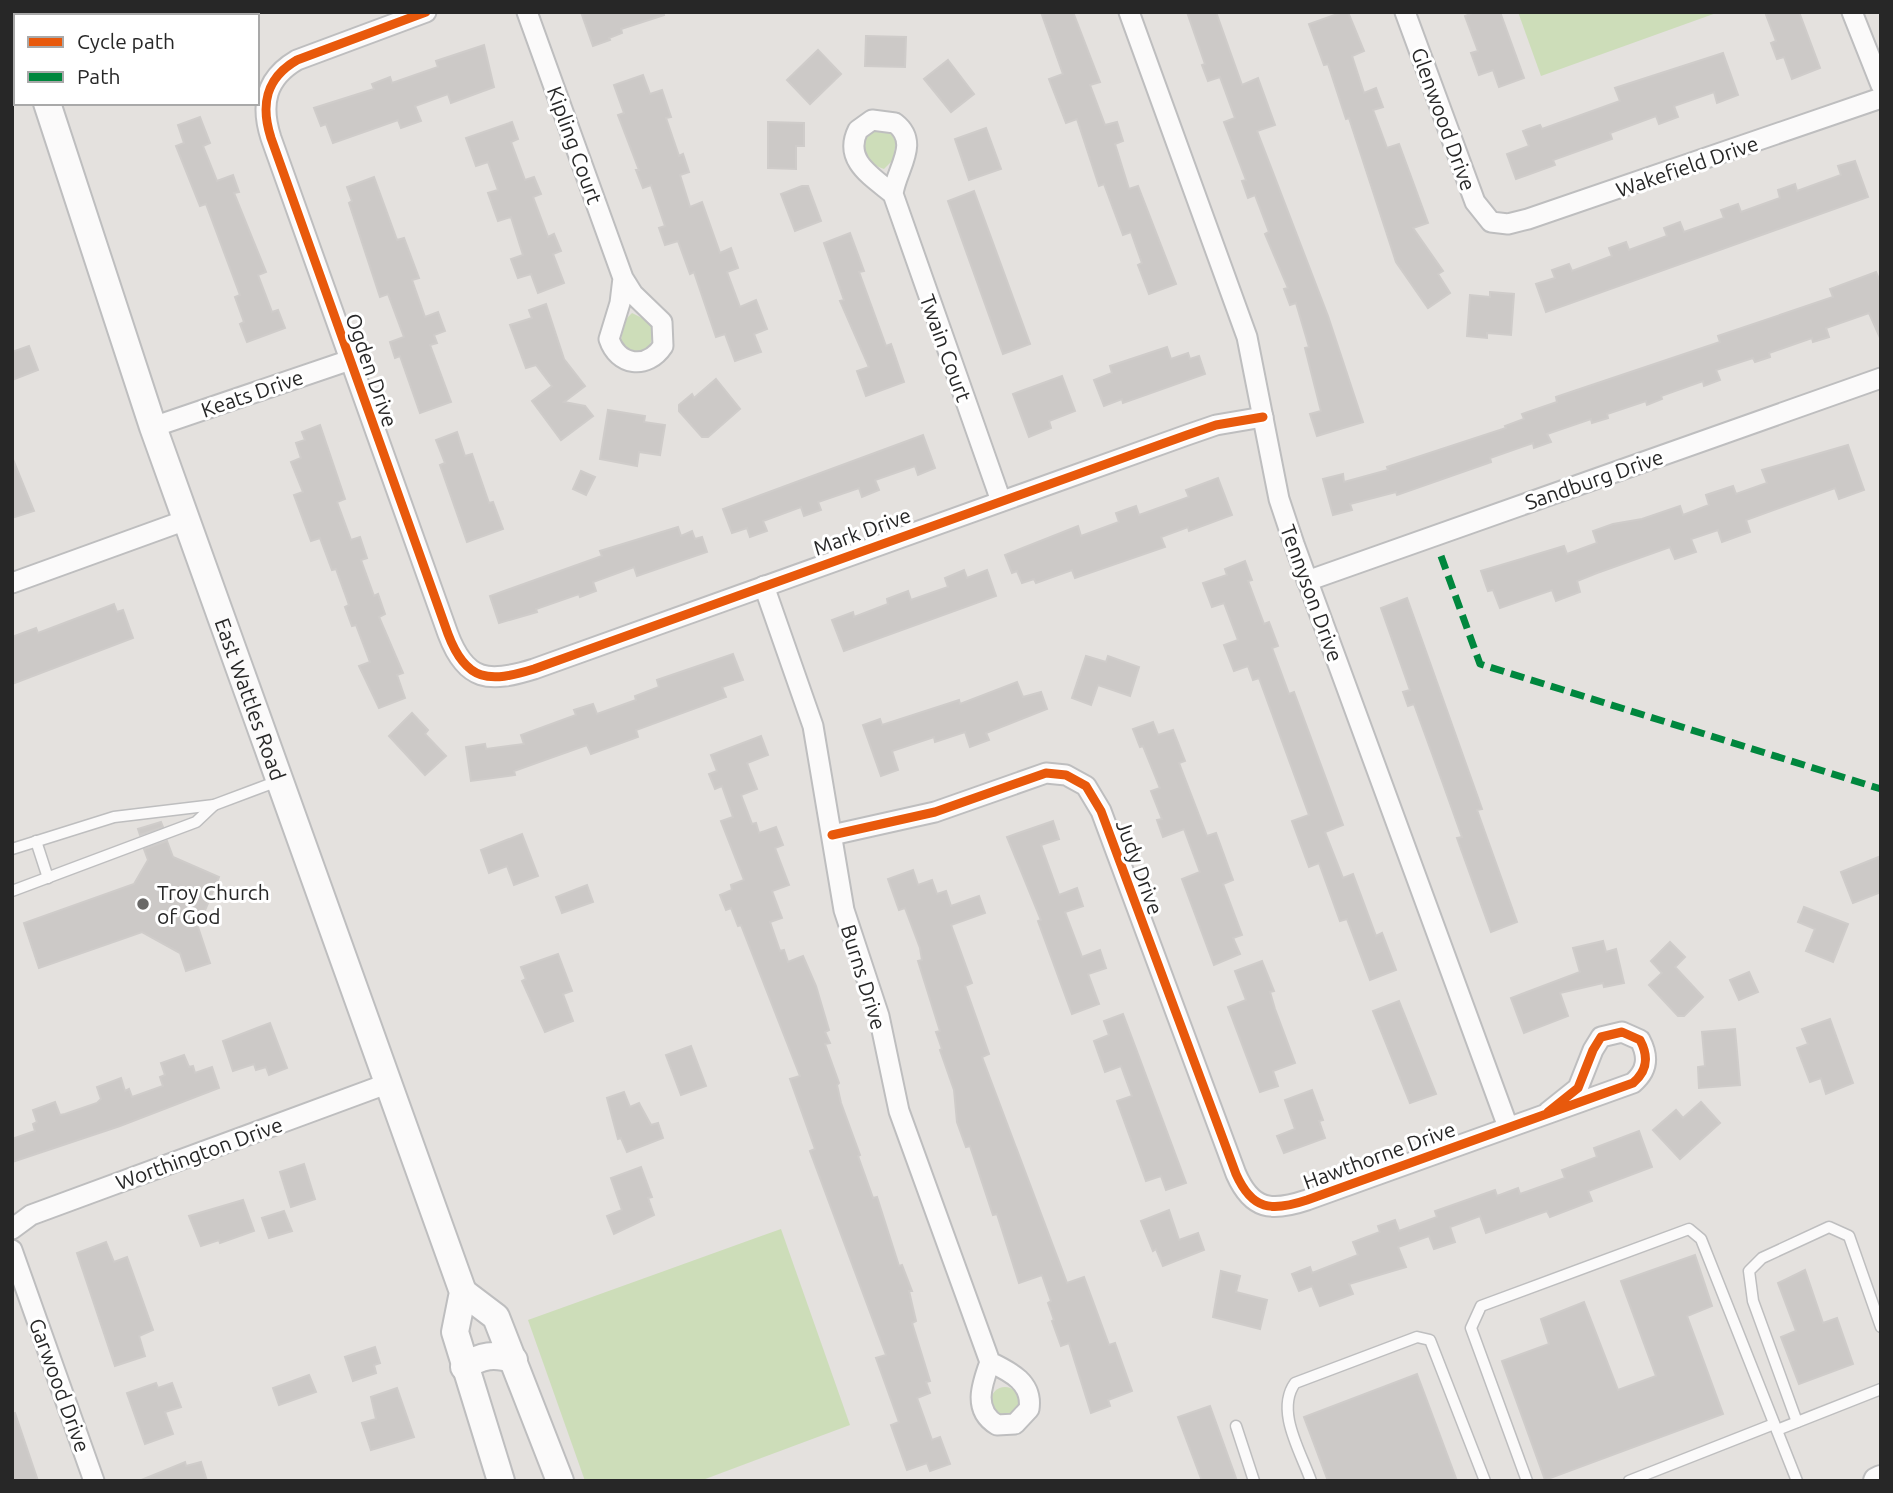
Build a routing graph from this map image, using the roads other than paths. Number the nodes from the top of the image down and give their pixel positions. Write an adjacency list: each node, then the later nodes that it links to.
1 (426, 12): 12 (street, Ogden Drive)
2 (527, 12): 11 (street, Kipling Court)
3 (1129, 12): 14 (street, Tennyson Drive)
4 (1405, 12): 10 (street, Glenwood Drive)
5 (1852, 12): 6 (street)
6 (1881, 85)
7 (1881, 98): 10 (street, Wakefield Drive)
8 (48, 105): 15 (main road, East Wattles Road)
9 (892, 194): 16 (street, Twain Court)
10 (1491, 222)
11 (623, 278)
12 (350, 360): 15 (street, Keats Drive); 21 (street, Ogden Drive)
13 (1881, 378): 18 (street, Sandburg Drive)
14 (1263, 417): 16 (street, Mark Drive); 18 (street, Tennyson Drive)
15 (153, 427): 17 (main road, East Wattles Road)
16 (1001, 501): 20 (street, Mark Drive)
17 (186, 520): 19 (street); 22 (main road, East Wattles Road)
18 (1307, 581): 31 (street, Tennyson Drive)
19 (12, 583)
20 (764, 586): 21 (street, Mark Drive); 24 (street, Burns Drive)
21 (474, 673)
22 (278, 781): 23 (lane); 29 (main road, East Wattles Road)
23 (214, 805): 25 (lane); 27 (lane)
24 (832, 835): 32 (street, Judy Drive); 38 (street, Burns Drive)
25 (36, 841): 26 (lane); 27 (lane)
26 (12, 849)
27 (48, 878): 28 (lane)
28 (12, 891)
29 (389, 1083): 33 (street, Worthington Drive); 35 (main road, East Wattles Road)
30 (1548, 1112): 30 (street); 31 (street)
31 (1508, 1127): 32 (street, Hawthorne Drive)
32 (1261, 1205)
33 (12, 1229)
34 (12, 1250): 44 (street, Garwood Drive)
35 (463, 1292): 37 (main road); 39 (main road)
36 (1881, 1327): 41 (lane)
37 (514, 1360): 39 (main road); 46 (main road)
38 (990, 1362)
39 (464, 1367): 45 (main road)
40 (1881, 1389): 41 (lane)
41 (1797, 1422): 43 (lane)
42 (1236, 1426): 47 (lane)
43 (1776, 1427): 50 (lane); 51 (lane); 52 (lane)
44 (94, 1481)
45 (501, 1481)
46 (560, 1481)
47 (1254, 1481)
48 (1311, 1481): 49 (lane)
49 (1485, 1481)
50 (1527, 1481)
51 (1629, 1481)
52 (1797, 1481)

